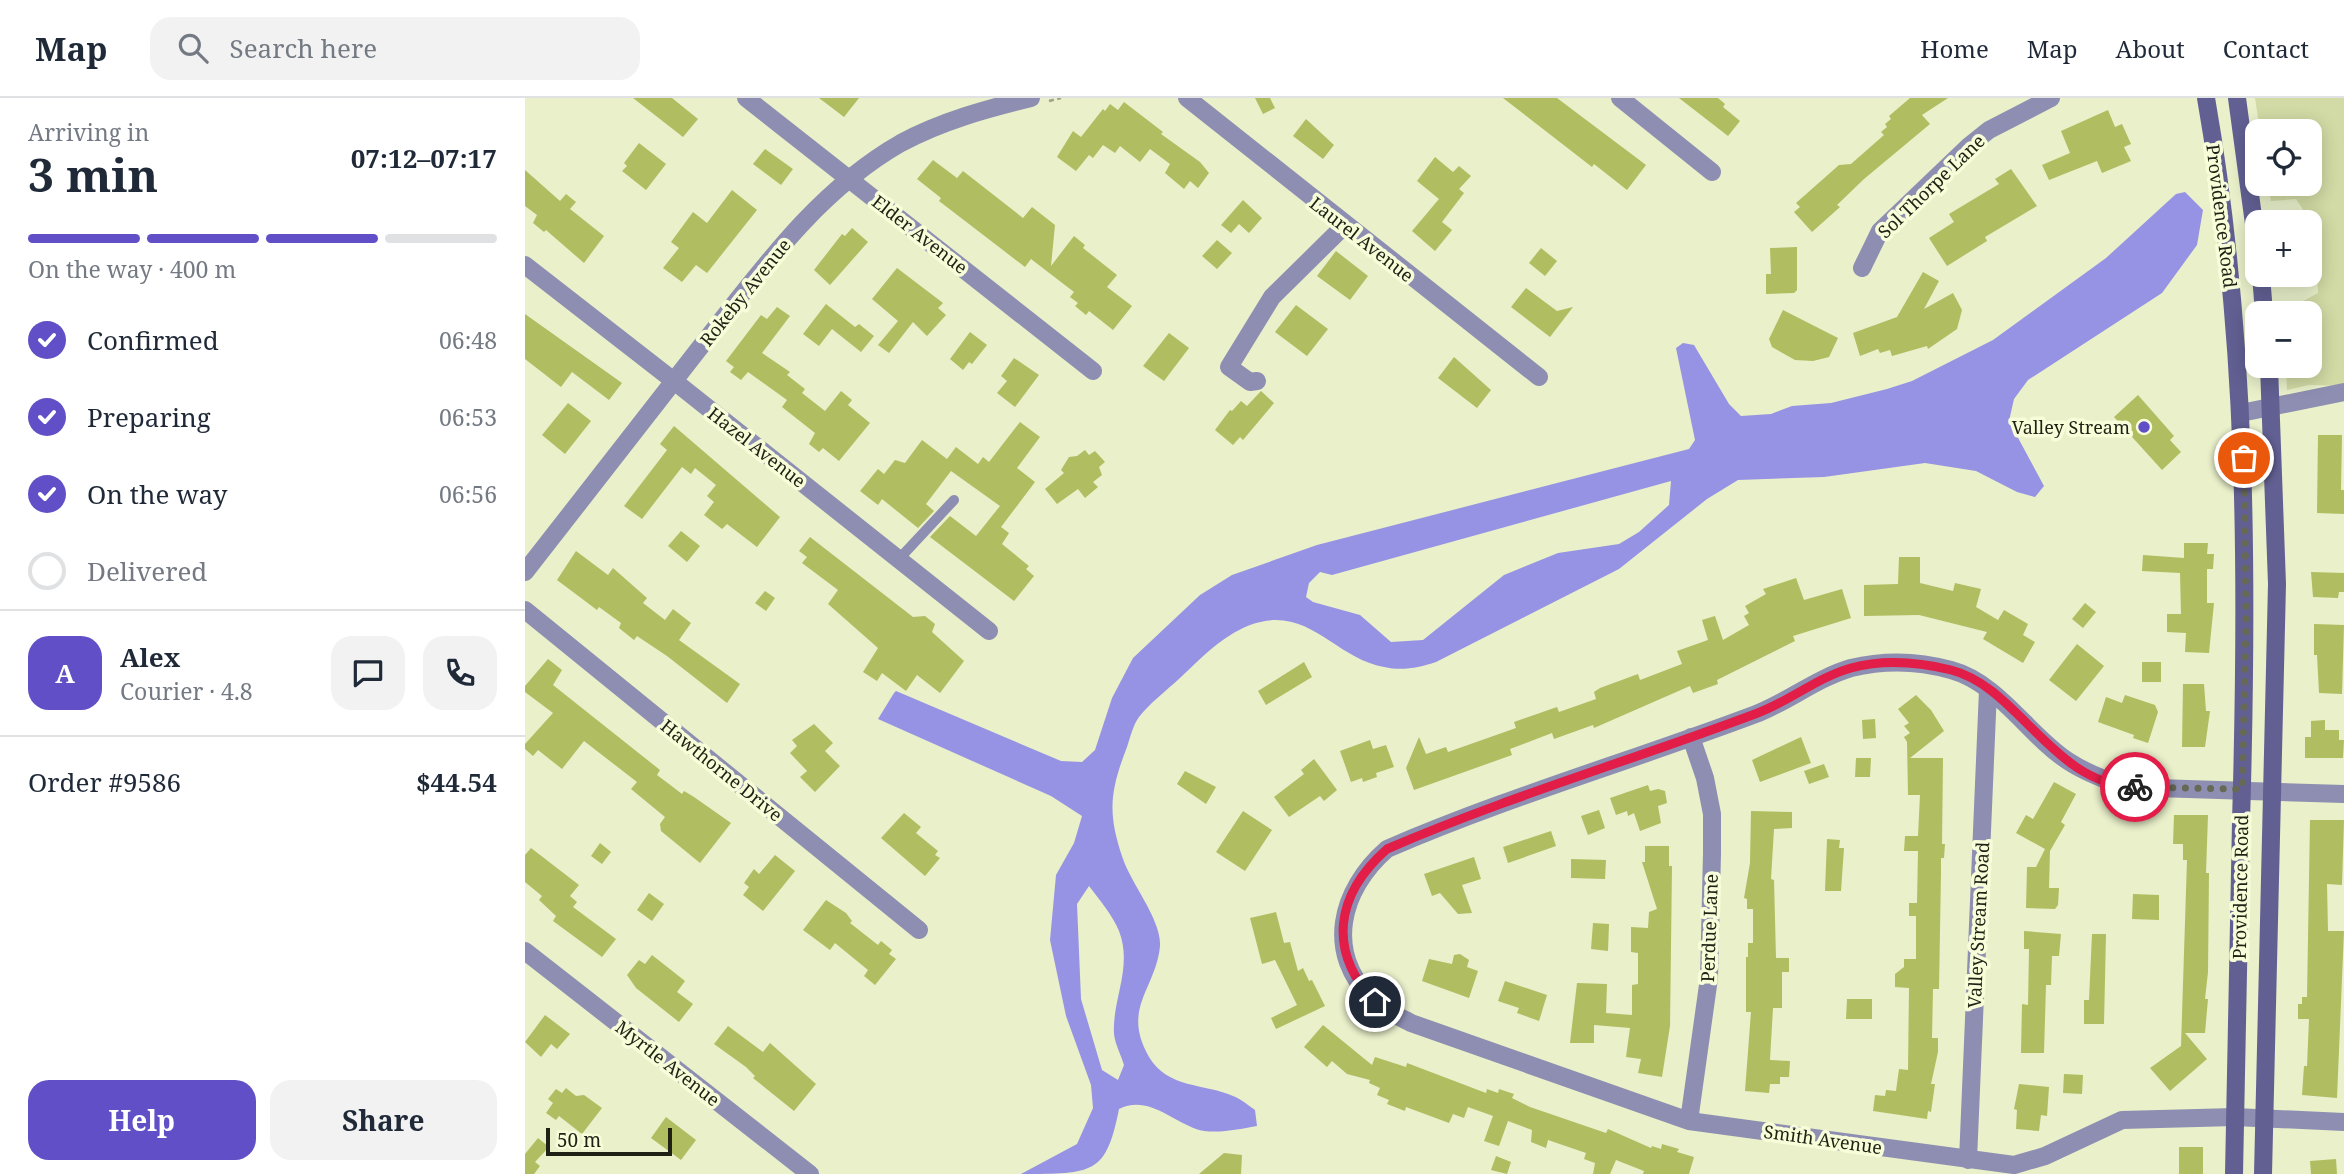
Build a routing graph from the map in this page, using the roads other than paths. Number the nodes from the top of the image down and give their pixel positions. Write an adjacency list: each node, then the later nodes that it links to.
1 (746, 98): 9 (street, Elder Avenue)
2 (1187, 98): 11 (street, Laurel Avenue)
3 (1620, 98): 8 (street)
4 (2051, 98): 13 (street, Sol Thorpe Lane)
5 (2206, 98): 21 (main road, Providence Road)
6 (2237, 98): 10 (main road, Providence Road)
7 (1035, 101): 9 (street, Rokeby Avenue)
8 (1712, 172)
9 (850, 179): 14 (street, Elder Avenue); 17 (street, Rokeby Avenue)
10 (2252, 210)
11 (1344, 226): 15 (street, Laurel Avenue); 18 (street)
12 (525, 265): 17 (street, Hazel Avenue)
13 (1862, 268)
14 (1093, 371)
15 (1539, 377)
16 (2270, 378): 20 (main road, Providence Road)
17 (674, 381): 23 (street, Hazel Avenue); 24 (street, Rokeby Avenue)
18 (1257, 381)
19 (2344, 392): 20 (street)
20 (2271, 407): 21 (street); 30 (main road, Providence Road)
21 (2241, 413): 29 (main road, Providence Road)
22 (954, 500): 23 (lane)
23 (899, 559): 26 (street, Hazel Avenue)
24 (525, 572)
25 (525, 610): 32 (street, Hawthorne Drive)
26 (989, 631)
27 (1988, 690): 28 (street); 29 (street); 38 (street, Valley Stream Road)
28 (1691, 737): 36 (street, Perdue Lane); 36 (street, Smith Avenue)
29 (2242, 789): 30 (street); 34 (main road, Providence Road)
30 (2273, 791): 31 (street); 35 (main road, Providence Road)
31 (2344, 794)
32 (919, 930)
33 (525, 951): 39 (street, Myrtle Avenue)
34 (2235, 1117): 35 (street, Smith Avenue); 38 (street, Smith Avenue); 40 (main road, Providence Road)
35 (2265, 1118): 37 (street, Smith Avenue); 41 (main road, Providence Road)
36 (1689, 1121): 38 (street, Smith Avenue)
37 (2344, 1122)
38 (1968, 1160)
39 (810, 1174)
40 (2234, 1174)
41 (2263, 1174)

